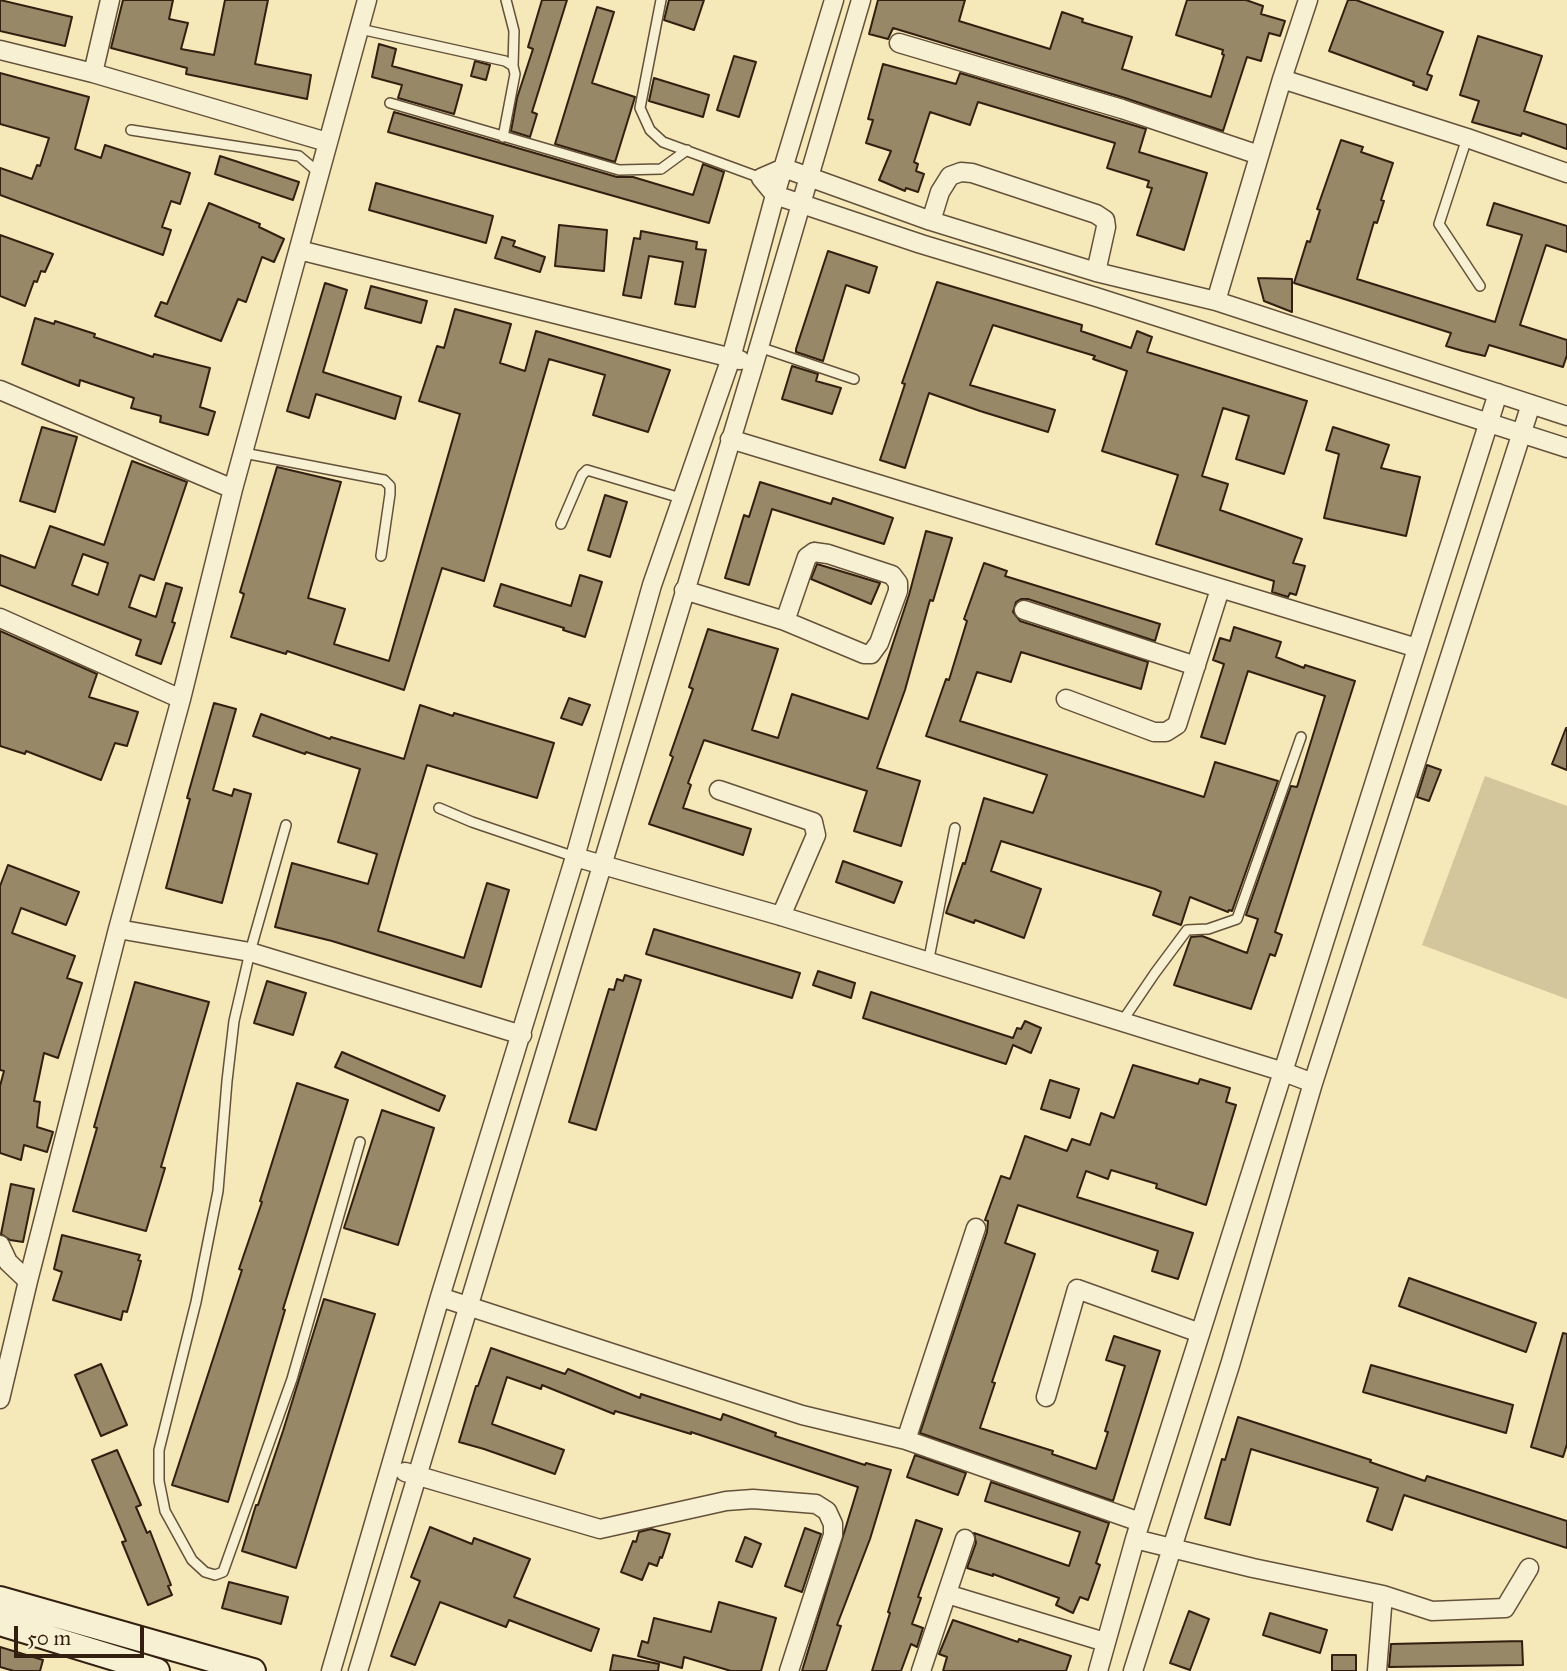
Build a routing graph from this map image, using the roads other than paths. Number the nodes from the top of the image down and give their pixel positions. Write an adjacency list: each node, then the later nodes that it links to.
1 (110, 0): 12 (street)
2 (367, 0): 8 (street)
3 (506, 0): 11 (lane)
4 (661, 0): 19 (lane)
5 (834, 0): 21 (street)
6 (862, 0): 24 (street)
7 (1308, 0): 13 (street)
8 (360, 29): 11 (lane); 18 (street)
9 (899, 43): 20 (street)
10 (0, 50): 12 (street)
11 (513, 66): 16 (lane)
12 (93, 73): 18 (street)
13 (1282, 79): 17 (street); 20 (street)
14 (390, 103): 16 (lane)
15 (131, 130): 22 (lane)
16 (503, 136): 19 (lane)
17 (1467, 138): 23 (street); 31 (lane)
18 (327, 142): 22 (street)
19 (687, 150): 25 (lane)
20 (1259, 155): 32 (street)
21 (783, 168): 24 (street); 25 (street); 26 (street)
22 (319, 173): 29 (street)
23 (1567, 173)
24 (808, 176): 27 (street); 28 (street)
25 (761, 178): 26 (street)
26 (775, 195): 27 (street); 34 (street)
27 (801, 202): 33 (street); 40 (street)
28 (931, 220): 30 (street); 30 (street)
29 (299, 250): 34 (street); 44 (street)
30 (1096, 272): 32 (street)
31 (1480, 286)
32 (1216, 301): 37 (street)
33 (756, 356): 34 (street); 35 (lane); 42 (street)
34 (732, 358): 46 (street)
35 (854, 379)
36 (0, 390): 45 (street)
37 (1499, 393): 38 (street); 40 (street)
38 (1531, 404): 39 (street); 41 (street)
39 (1567, 416)
40 (1490, 424): 41 (street); 54 (street)
41 (1520, 433): 43 (street); 72 (street)
42 (730, 439): 49 (street); 50 (street)
43 (1567, 448)
44 (244, 453): 45 (street); 48 (lane)
45 (233, 489): 56 (street)
46 (684, 499): 47 (lane); 63 (street)
47 (561, 524)
48 (381, 556)
49 (1220, 589): 54 (street); 55 (street)
50 (684, 590): 53 (street); 64 (street)
51 (1024, 610): 55 (street)
52 (0, 618): 56 (street)
53 (785, 621): 53 (street)
54 (1417, 648): 71 (street)
55 (1196, 666): 57 (street)
56 (181, 699): 66 (street)
57 (1066, 699)
58 (1301, 737): 69 (lane)
59 (719, 790): 65 (street)
60 (439, 808): 63 (lane)
61 (286, 825): 67 (lane)
62 (955, 828): 68 (lane)
63 (575, 857): 64 (street); 70 (street)
64 (601, 863): 65 (street); 78 (street)
65 (781, 916): 68 (street)
66 (118, 929): 67 (street); 76 (street)
67 (250, 952): 70 (street); 73 (lane)
68 (928, 963): 69 (street)
69 (1121, 1023): 71 (street)
70 (522, 1035): 77 (street)
71 (1284, 1072): 72 (street); 79 (street)
72 (1313, 1083): 87 (street)
73 (360, 1142)
74 (976, 1228): 82 (street)
75 (0, 1245): 76 (street)
76 (28, 1281): 81 (street)
77 (440, 1297): 78 (street); 83 (street)
78 (469, 1304): 82 (street); 84 (street)
79 (1200, 1333): 80 (street); 85 (street)
80 (1046, 1397)
81 (0, 1399)
82 (906, 1440): 85 (street)
83 (391, 1469): 84 (street); 96 (street)
84 (416, 1475): 97 (street); 98 (street)
85 (1137, 1531): 87 (street); 93 (street)
86 (965, 1539): 89 (street)
87 (1171, 1548): 90 (street); 101 (street)
88 (1529, 1568): 90 (street)
89 (947, 1594): 93 (street); 99 (street)
90 (1382, 1595): 102 (street)
91 (0, 1599): 95 (main road)
92 (0, 1623): 94 (main road)
93 (1105, 1642): 100 (street)
94 (149, 1670)
95 (253, 1671)
96 (331, 1671)
97 (358, 1671)
98 (789, 1671)
99 (921, 1671)
100 (1098, 1671)
101 (1133, 1671)
102 (1377, 1671)

